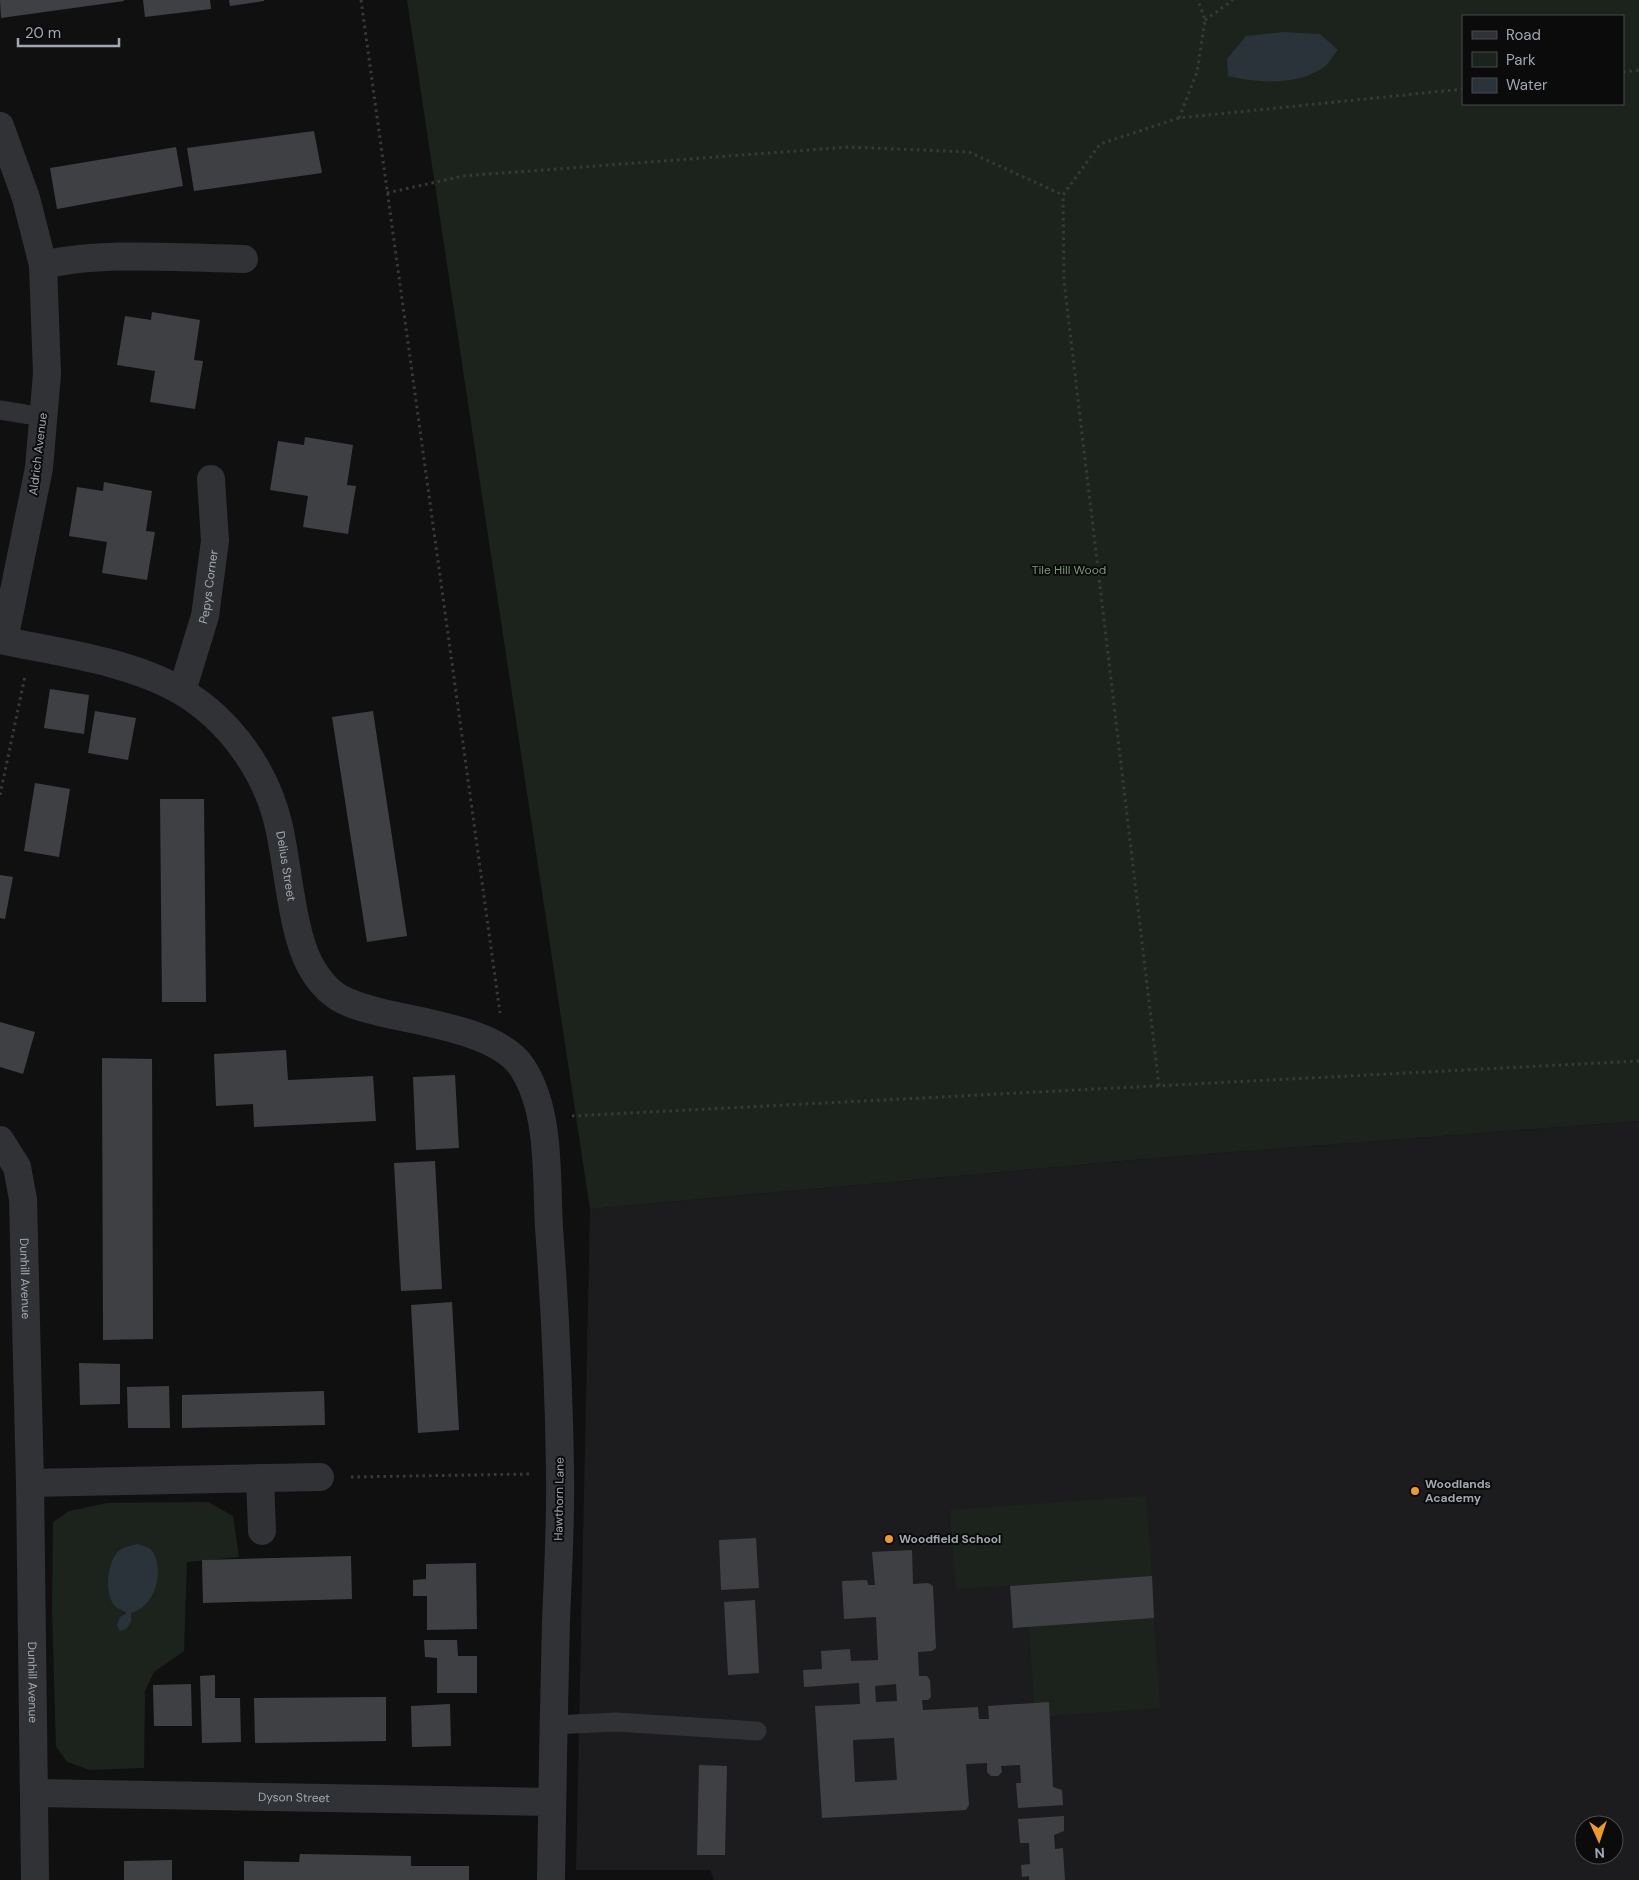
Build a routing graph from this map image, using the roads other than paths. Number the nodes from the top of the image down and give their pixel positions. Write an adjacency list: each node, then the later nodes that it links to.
1 (0, 126): 3 (street, Aldrich Avenue)
2 (244, 258): 3 (street)
3 (43, 265): 5 (street, Aldrich Avenue)
4 (0, 410): 5 (lane)
5 (43, 417): 7 (street, Aldrich Avenue)
6 (211, 479): 8 (street, Pepys Corner)
7 (2, 640): 8 (street, Delius Street)
8 (182, 691): 9 (street, Delius Street)
9 (542, 1118): 15 (street, Hawthorn Lane)
10 (0, 1140): 13 (street, Dunhill Avenue)
11 (320, 1477): 12 (street)
12 (260, 1478): 13 (street); 14 (street)
13 (30, 1483): 17 (street, Dunhill Avenue)
14 (262, 1531)
15 (553, 1726): 16 (lane); 18 (street, Hawthorn Lane)
16 (757, 1731)
17 (35, 1793): 18 (street, Dyson Street); 19 (street, Dunhill Avenue)
18 (552, 1802): 20 (street, Hawthorn Lane)
19 (35, 1880)
20 (551, 1880)

